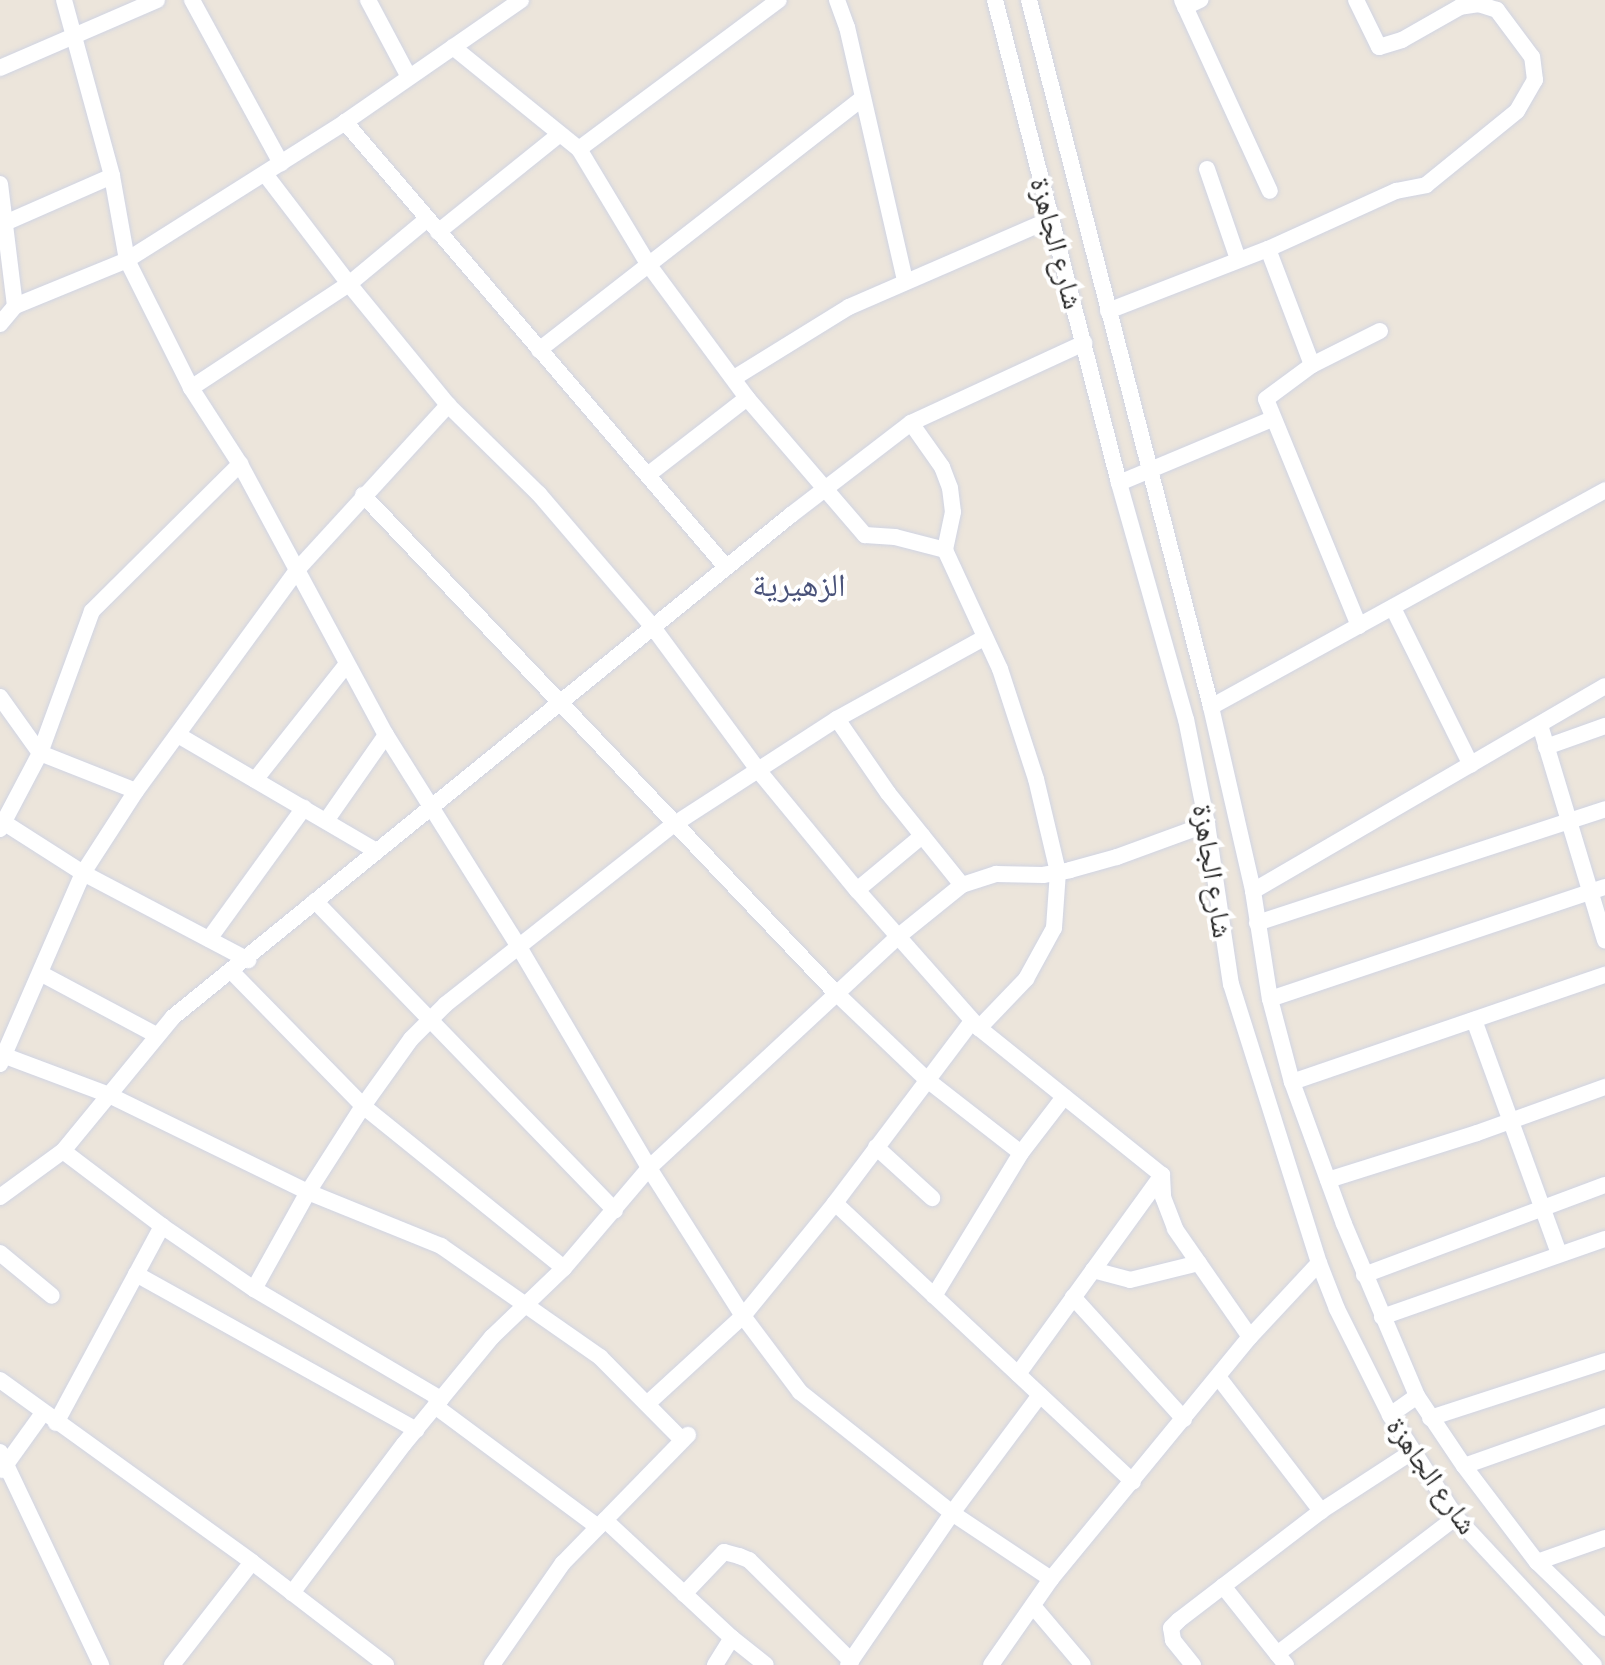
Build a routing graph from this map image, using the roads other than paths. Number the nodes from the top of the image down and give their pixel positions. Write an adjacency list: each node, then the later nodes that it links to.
1 (64, 0): 14 (street)
2 (157, 0): 14 (street)
3 (192, 0): 22 (street)
4 (368, 0): 17 (street)
5 (521, 0): 15 (street)
6 (748, 0): 13 (street)
7 (779, 0): 13 (street)
8 (837, 0): 18 (street)
9 (995, 0): 28 (street, شارع الجاهزة)
10 (1029, 0): 38 (street, شارع الجاهزة)
11 (1356, 0): 31 (street)
12 (1189, 2): 27 (street)
13 (758, 15): 21 (street)
14 (73, 36): 16 (street); 25 (street)
15 (453, 47): 17 (street); 20 (street)
16 (0, 68)
17 (409, 77): 19 (street)
18 (863, 98): 34 (street); 35 (street)
19 (345, 122): 22 (street); 30 (street)
20 (560, 134): 21 (street); 30 (street)
21 (579, 149): 34 (street)
22 (281, 163): 24 (street)
23 (1207, 169): 32 (street)
24 (265, 174): 33 (street); 36 (street)
25 (112, 176): 29 (street); 33 (street)
26 (0, 184): 29 (street)
27 (1270, 191)
28 (1051, 219): 35 (street); 41 (street, شارع الجاهزة)
29 (5, 223): 37 (street)
30 (432, 226): 36 (street); 42 (street)
31 (1268, 249): 32 (street); 43 (street)
32 (1238, 259): 38 (street)
33 (127, 260): 37 (street); 45 (street)
34 (648, 264): 42 (street); 44 (street)
35 (905, 281): 44 (street)
36 (349, 284): 45 (street); 47 (street)
37 (15, 306): 39 (street)
38 (1108, 311): 51 (street, شارع الجاهزة)
39 (0, 324)
40 (1380, 331): 43 (street)
41 (1084, 343): 49 (street); 53 (street, شارع الجاهزة)
42 (539, 350): 52 (street)
43 (1312, 365): 48 (street)
44 (734, 378): 46 (street)
45 (191, 388): 50 (street)
46 (747, 398): 52 (street); 54 (street)
47 (448, 405): 56 (street); 61 (street)
48 (1272, 419): 51 (street); 62 (street)
49 (911, 423): 54 (street); 57 (street)
50 (240, 464): 59 (street); 75 (street)
51 (1149, 473): 53 (street); 68 (street, شارع الجاهزة)
52 (649, 474): 58 (street)
53 (1119, 483): 86 (street, شارع الجاهزة)
54 (825, 489): 57 (street); 58 (street)
55 (1605, 490): 60 (street)
56 (363, 495): 59 (street); 67 (street)
57 (945, 550): 63 (street)
58 (726, 567): 61 (street)
59 (297, 570): 64 (street); 72 (street)
60 (1393, 608): 62 (street); 76 (street)
61 (652, 626): 67 (street); 77 (street)
62 (1359, 626): 68 (street)
63 (984, 638): 69 (street); 90 (street)
64 (346, 665): 73 (street); 78 (street)
65 (1605, 686): 70 (street)
66 (0, 697): 75 (street)
67 (558, 703): 81 (street); 87 (street)
68 (1211, 707): 95 (street, شارع الجاهزة)
69 (837, 719): 77 (street); 88 (street)
70 (1540, 725): 74 (street); 76 (street)
71 (1605, 726): 74 (street)
72 (178, 735): 78 (street); 79 (street)
73 (386, 735): 81 (street); 83 (street)
74 (1546, 747): 84 (street)
75 (40, 753): 79 (street); 85 (street)
76 (1471, 765): 95 (street)
77 (758, 770): 87 (street); 93 (street)
78 (255, 780): 80 (street)
79 (136, 791): 91 (street)
80 (304, 808): 83 (street); 99 (street)
81 (431, 808): 89 (street); 101 (street)
82 (1605, 809): 84 (street)
83 (326, 821): 89 (street)
84 (1567, 822): 94 (street); 97 (street)
85 (1, 824): 91 (street)
86 (1207, 824): 90 (street); 120 (street, شارع الجاهزة)
87 (673, 825): 101 (street); 106 (street)
88 (922, 836): 92 (street); 93 (street)
89 (375, 850): 96 (street)
90 (1058, 872): 92 (street); 110 (street)
91 (83, 873): 99 (street); 104 (street)
92 (962, 885): 98 (street)
93 (857, 890): 98 (street)
94 (1597, 890): 100 (street); 107 (street)
95 (1253, 891): 97 (street, شارع الجاهزة)
96 (315, 901): 102 (street); 109 (street)
97 (1257, 923): 107 (street, شارع الجاهزة)
98 (900, 935): 106 (street); 110 (street)
99 (209, 939): 102 (street)
100 (1605, 940)
101 (519, 947): 109 (street); 125 (street)
102 (248, 960): 103 (street)
103 (232, 972): 111 (street); 118 (street)
104 (40, 973): 111 (street); 112 (street)
105 (1605, 975): 108 (street)
106 (835, 992): 113 (street); 125 (street)
107 (1270, 999): 114 (street, شارع الجاهزة)
108 (1474, 1020): 114 (street); 121 (street)
109 (428, 1021): 118 (street); 134 (street)
110 (976, 1025): 113 (street); 117 (street)
111 (156, 1035): 116 (street)
112 (1, 1058): 116 (street)
113 (926, 1079): 122 (street); 124 (street)
114 (1292, 1082): 119 (street, شارع الجاهزة)
115 (1605, 1087): 121 (street)
116 (109, 1095): 123 (street); 129 (street)
117 (1064, 1097): 124 (street); 126 (street)
118 (363, 1106): 129 (street); 141 (street)
119 (1303, 1111): 120 (street); 127 (street, شارع الجاهزة)
120 (1275, 1121): 140 (street, شارع الجاهزة)
121 (1510, 1121): 127 (street); 133 (street)
122 (876, 1147): 131 (street); 132 (street)
123 (63, 1151): 130 (street); 135 (street)
124 (1021, 1153): 147 (street)
125 (649, 1168): 134 (street); 150 (street)
126 (1162, 1175): 139 (street); 142 (street)
127 (1328, 1180): 144 (street, شارع الجاهزة)
128 (1605, 1185): 133 (street)
129 (308, 1192): 145 (street); 149 (street)
130 (0, 1197)
131 (932, 1198)
132 (835, 1203): 147 (street); 150 (street)
133 (1542, 1208): 138 (street); 144 (street)
134 (615, 1211): 141 (street)
135 (162, 1226): 143 (street); 145 (street)
136 (1605, 1239): 138 (street)
137 (0, 1253): 146 (street)
138 (1559, 1254): 151 (street)
139 (1199, 1263): 142 (street); 152 (street)
140 (1319, 1263): 152 (street); 161 (street, شارع الجاهزة)
141 (564, 1268): 149 (street)
142 (1093, 1270): 148 (street)
143 (136, 1274): 163 (street); 166 (street)
144 (1364, 1275): 151 (street, شارع الجاهزة)
145 (254, 1289): 159 (street)
146 (52, 1296)
147 (934, 1296): 154 (street)
148 (1073, 1297): 154 (street); 165 (street)
149 (524, 1303): 159 (street); 160 (street)
150 (743, 1316): 160 (street); 172 (street)
151 (1382, 1317): 158 (street, شارع الجاهزة)
152 (1250, 1337): 155 (street)
153 (1605, 1361): 164 (street)
154 (1018, 1374): 157 (street)
155 (1219, 1378): 165 (street); 171 (street)
156 (0, 1380): 163 (street)
157 (1040, 1395): 170 (street); 172 (street)
158 (1417, 1396): 161 (street); 164 (street, شارع الجاهزة)
159 (438, 1402): 166 (street); 174 (street)
160 (647, 1404): 174 (street)
161 (1390, 1415): 167 (street, شارع الجاهزة)
162 (1605, 1416): 169 (street)
163 (49, 1418): 168 (street); 176 (street)
164 (1430, 1418): 169 (street, شارع الجاهزة)
165 (1184, 1419): 170 (street)
166 (416, 1430): 180 (street)
167 (1412, 1452): 171 (street); 173 (street, شارع الجاهزة)
168 (2, 1462): 188 (street)
169 (1464, 1466): 177 (street, شارع الجاهزة)
170 (1133, 1482): 178 (street)
171 (1321, 1511): 179 (street)
172 (952, 1513): 178 (street); 187 (street)
173 (1456, 1517): 185 (street); 186 (street, شارع الجاهزة)
174 (602, 1523): 181 (street); 191 (street)
175 (1605, 1538): 177 (street)
176 (252, 1562): 180 (street); 189 (street)
177 (1537, 1562): 183 (street, شارع الجاهزة)
178 (1051, 1579): 182 (street)
179 (1223, 1586): 185 (street); 196 (street)
180 (292, 1593): 190 (street)
181 (684, 1594): 184 (street); 187 (street)
182 (1033, 1606): 194 (street); 195 (street)
183 (1605, 1628)
184 (732, 1638): 192 (street); 193 (street)
185 (1282, 1659)
186 (1597, 1660)
187 (850, 1663)
188 (101, 1665)
189 (172, 1665)
190 (386, 1665)
191 (492, 1665)
192 (715, 1665)
193 (766, 1665)
194 (991, 1665)
195 (1083, 1665)
196 (1193, 1665)

